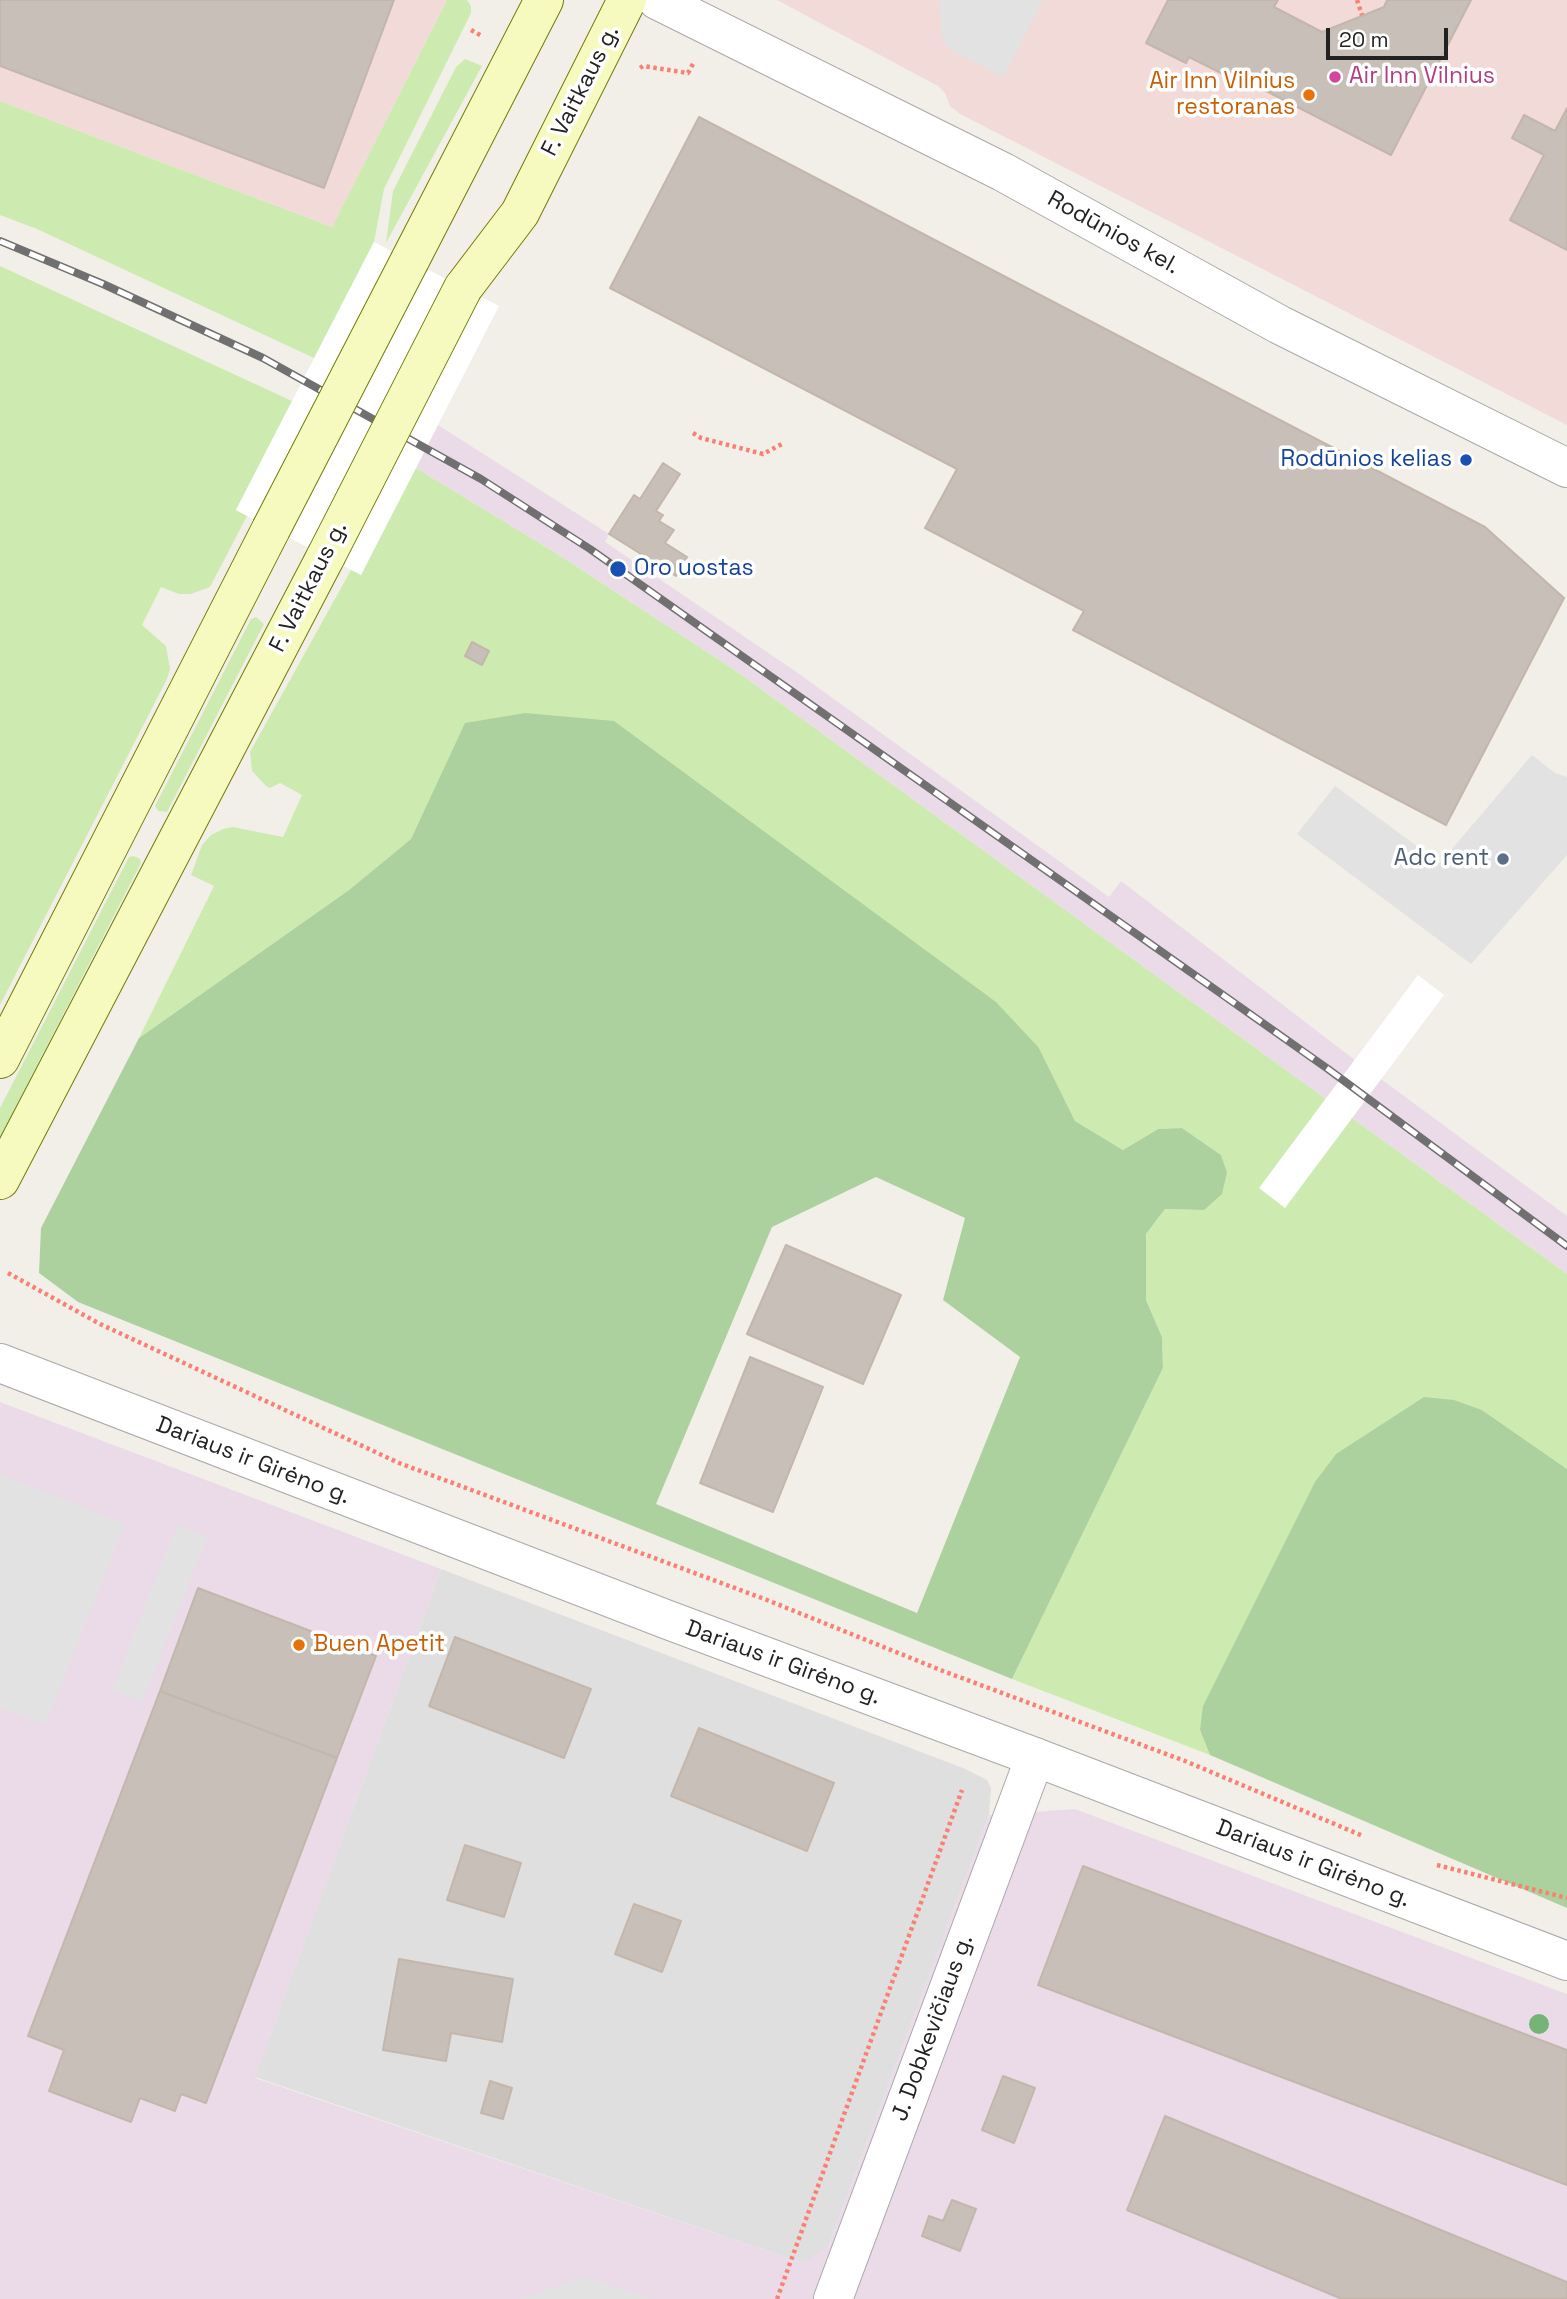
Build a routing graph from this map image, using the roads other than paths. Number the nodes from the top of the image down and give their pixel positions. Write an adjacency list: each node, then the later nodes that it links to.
1 (544, 0): 5 (main road, bridge)
2 (628, 0): 6 (main road, F. Vaitkaus g., bridge)
3 (657, 0): 4 (street, Rodūnios kel.)
4 (1567, 468)
5 (0, 1059)
6 (0, 1180)
7 (0, 1363): 8 (street, Dariaus ir Girėno g.)
8 (1035, 1757): 9 (street, Dariaus ir Girėno g.); 10 (street, J. Dobkevičiaus g.)
9 (1567, 1961)
10 (833, 2299)

